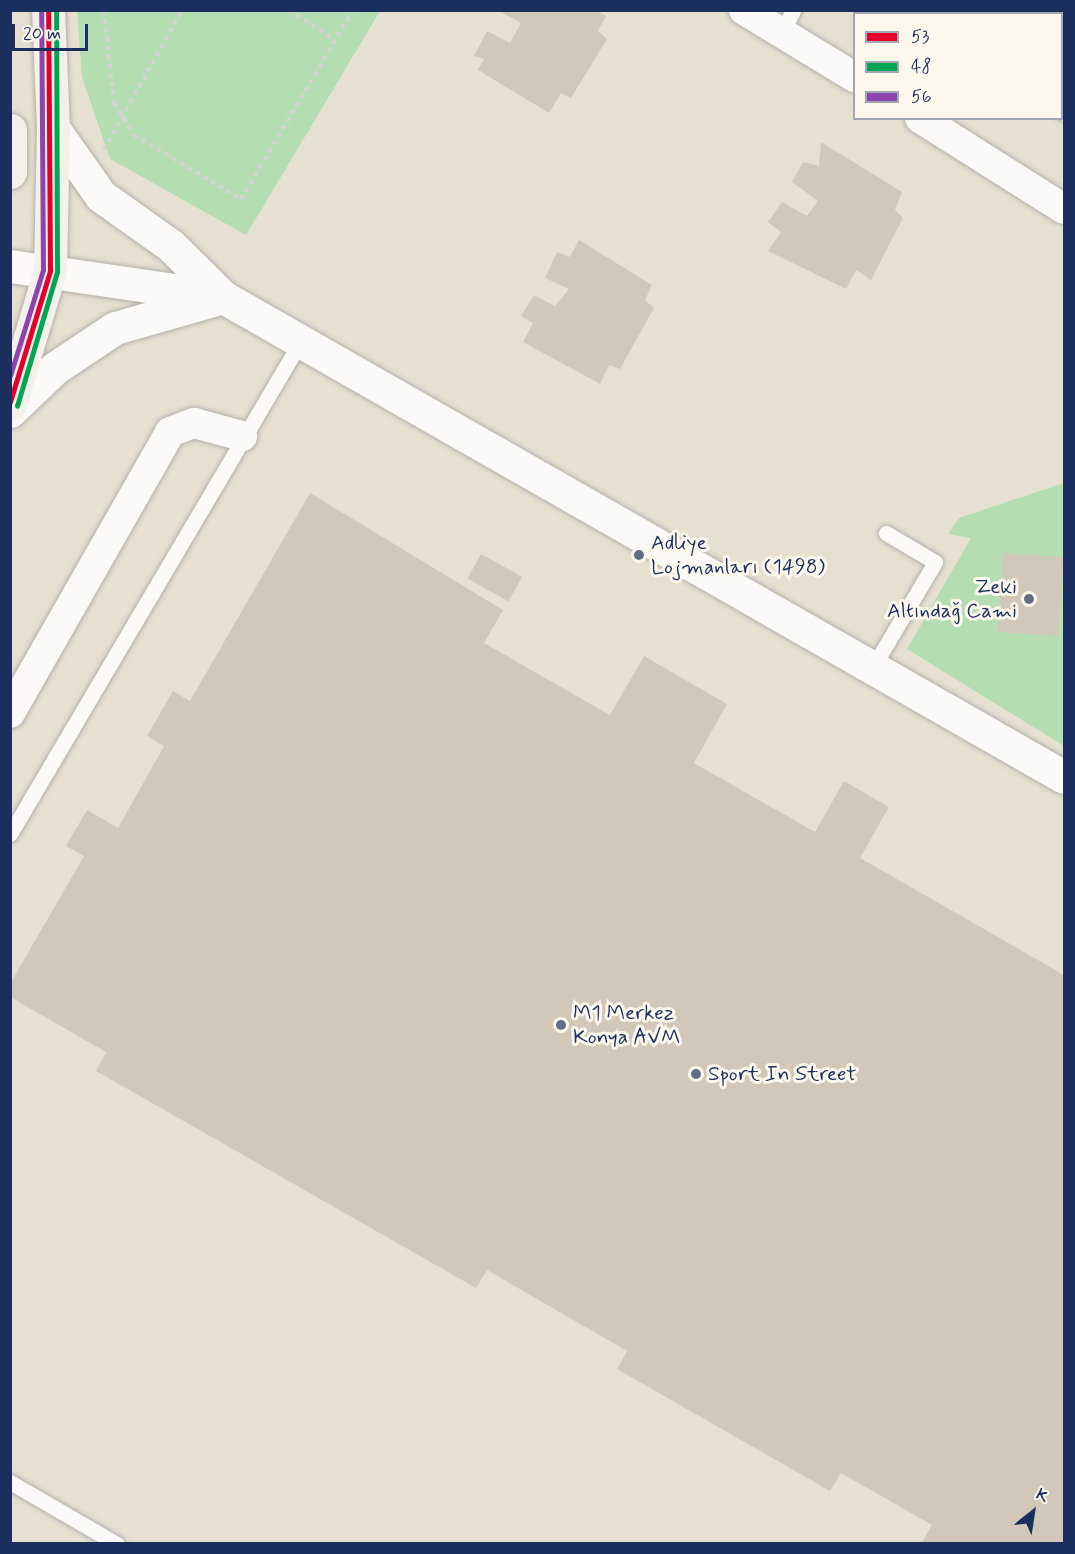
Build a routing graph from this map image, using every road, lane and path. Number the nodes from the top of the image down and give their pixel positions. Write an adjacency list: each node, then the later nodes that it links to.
1 (48, 10): 12 (main road)
2 (104, 10): 10 (path)
3 (182, 10): 10 (path)
4 (289, 10): 8 (path)
5 (353, 10): 8 (path)
6 (744, 10): 7 (street)
7 (787, 21): 9 (street)
8 (335, 40): 10 (path)
9 (853, 75)
10 (122, 117): 14 (path)
11 (923, 120): 16 (street)
12 (53, 128): 18 (main road); 19 (street)
13 (10, 130): 15 (main road)
14 (102, 153)
15 (10, 172)
16 (1065, 209)
17 (10, 266): 18 (street)
18 (50, 271): 19 (street); 21 (main road)
19 (223, 297): 20 (street); 22 (street)
20 (302, 339): 23 (lane); 25 (street)
21 (10, 404)
22 (10, 411)
23 (242, 436): 26 (street); 28 (lane)
24 (886, 533): 25 (lane)
25 (873, 667): 27 (street)
26 (10, 713)
27 (1065, 777)
28 (10, 834)
29 (10, 1482): 30 (lane)
30 (117, 1544)

